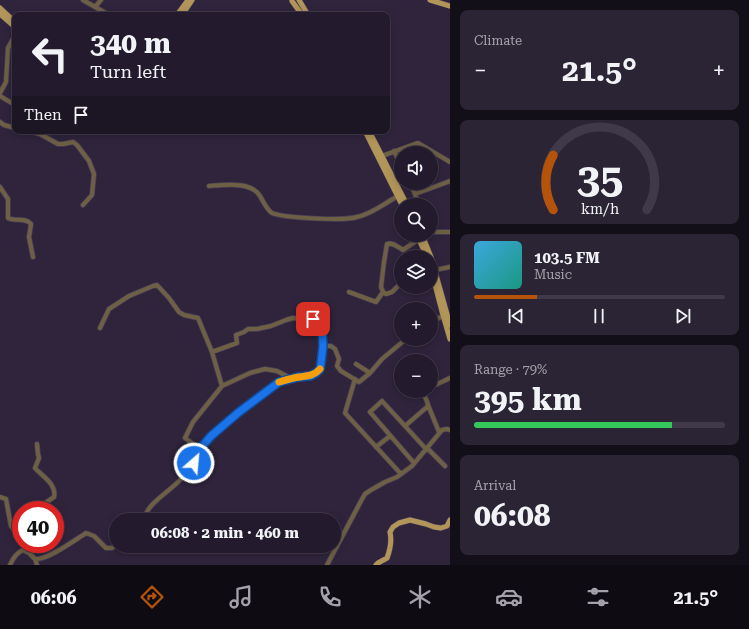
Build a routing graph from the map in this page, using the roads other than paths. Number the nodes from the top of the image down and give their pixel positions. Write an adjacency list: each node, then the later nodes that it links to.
1 (83, 0): 9 (street)
2 (101, 0): 9 (street)
3 (188, 0): 12 (main road)
4 (192, 0): 13 (main road)
5 (292, 0): 14 (main road)
6 (299, 0): 15 (main road)
7 (430, 0): 8 (main road)
8 (450, 6)
9 (95, 7): 11 (street)
10 (0, 8): 17 (main road)
11 (104, 12)
12 (179, 12)
13 (184, 12)
14 (300, 12)
15 (306, 12)
16 (0, 14): 18 (main road)
17 (12, 19)
18 (12, 24)
19 (12, 41): 20 (street)
20 (0, 92)
21 (0, 96): 22 (street)
22 (12, 103)
23 (0, 122): 24 (street)
24 (12, 127)
25 (40, 134): 43 (street)
26 (367, 134): 34 (main road)
27 (371, 134): 32 (main road)
28 (409, 146): 29 (street)
29 (423, 146)
30 (394, 151): 32 (street)
31 (438, 155): 33 (street)
32 (382, 156): 34 (main road)
33 (450, 162)
34 (385, 167): 40 (main road); 41 (main road)
35 (450, 180): 39 (street)
36 (209, 186): 40 (street)
37 (0, 187): 47 (street)
38 (413, 190): 39 (street)
39 (415, 194): 42 (street)
40 (398, 196)
41 (403, 198)
42 (416, 198)
43 (83, 205)
44 (438, 232): 45 (street)
45 (450, 232)
46 (412, 242): 53 (street)
47 (33, 257)
48 (450, 267): 49 (street)
49 (438, 268)
50 (438, 288): 54 (main road)
51 (394, 290): 53 (street)
52 (349, 292): 53 (street)
53 (383, 292)
54 (445, 315): 55 (street); 56 (main road); 58 (main road)
55 (438, 318)
56 (450, 325)
57 (100, 328): 61 (street)
58 (450, 339)
59 (323, 346): 61 (street); 65 (street); 66 (street)
60 (398, 346): 63 (street)
61 (212, 352): 68 (street)
62 (356, 364): 63 (street)
63 (370, 373): 66 (street)
64 (450, 378): 67 (street)
65 (292, 379): 68 (street); 77 (street)
66 (355, 379): 76 (street)
67 (438, 384)
68 (222, 386): 77 (street)
69 (426, 398): 70 (street)
70 (428, 404): 71 (street); 73 (street)
71 (405, 426): 74 (street); 78 (street)
72 (450, 430): 73 (street)
73 (439, 432): 78 (street)
74 (390, 436): 76 (street); 79 (street)
75 (37, 444): 83 (street)
76 (376, 447): 81 (street)
77 (200, 449): 84 (street)
78 (426, 449): 79 (street); 80 (street)
79 (414, 463): 81 (street)
80 (445, 466)
81 (401, 474): 93 (street)
82 (0, 496): 86 (street)
83 (48, 501)
84 (145, 513)
85 (450, 520): 94 (main road)
86 (11, 526)
87 (109, 548): 90 (street)
88 (18, 553): 91 (street)
89 (29, 553): 90 (street)
90 (35, 559): 92 (street)
91 (10, 565)
92 (37, 565)
93 (327, 565)
94 (376, 565)

